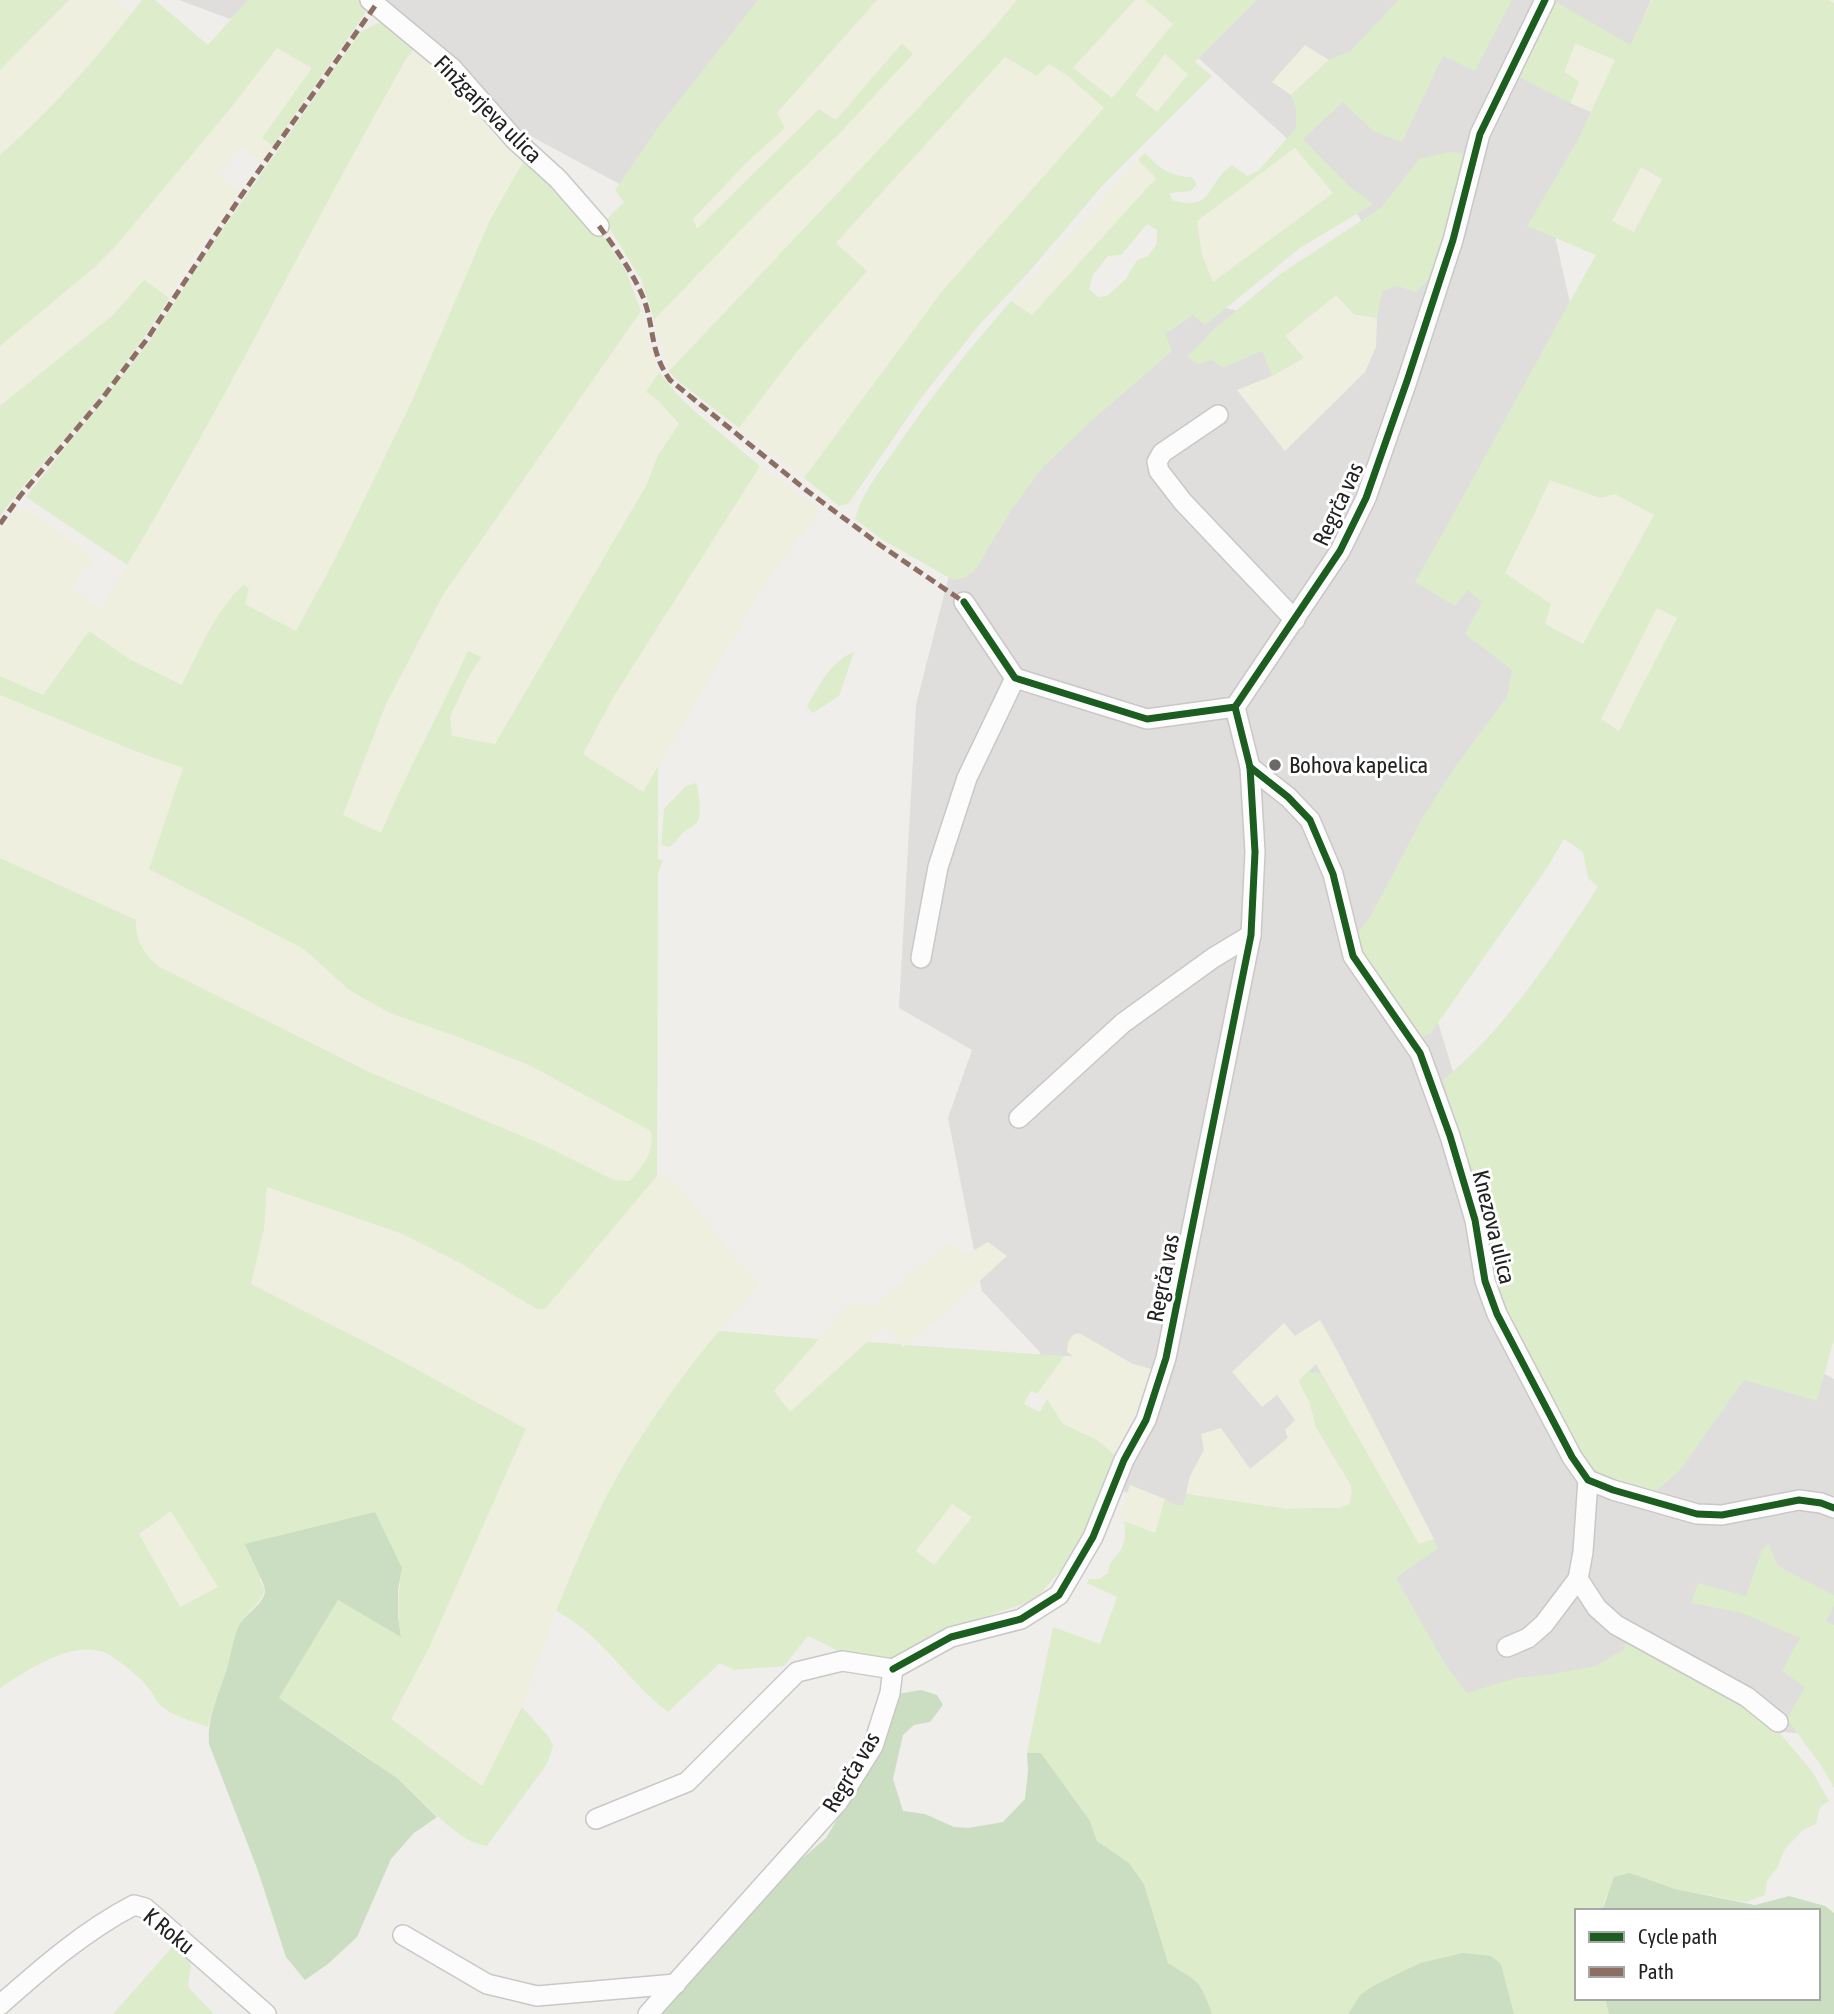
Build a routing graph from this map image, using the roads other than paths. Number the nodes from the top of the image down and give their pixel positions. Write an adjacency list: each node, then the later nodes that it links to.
1 (1545, 0): 6 (street, Regrča vas)
2 (372, 1): 3 (street, Finžgarjeva ulica)
3 (599, 226)
4 (1218, 415): 6 (street)
5 (964, 603): 7 (street)
6 (1295, 620): 8 (street, Regrča vas)
7 (1015, 678): 8 (street); 11 (street)
8 (1235, 707): 9 (street, Regrča vas)
9 (1250, 767): 10 (street, Regrča vas); 13 (street, Knezova ulica)
10 (1251, 935): 12 (street); 17 (street, Regrča vas)
11 (921, 958)
12 (1019, 1118)
13 (1588, 1480): 14 (street); 15 (street)
14 (1834, 1508)
15 (1578, 1579): 16 (street); 18 (street)
16 (1507, 1647)
17 (893, 1669): 19 (street); 21 (street, Regrča vas)
18 (1778, 1722)
19 (596, 1819)
20 (403, 1935): 21 (street)
21 (676, 1984): 25 (street, Regrča vas)
22 (0, 2006): 23 (street); 24 (street, K Roku)
23 (5, 2014)
24 (266, 2014)
25 (648, 2014)

